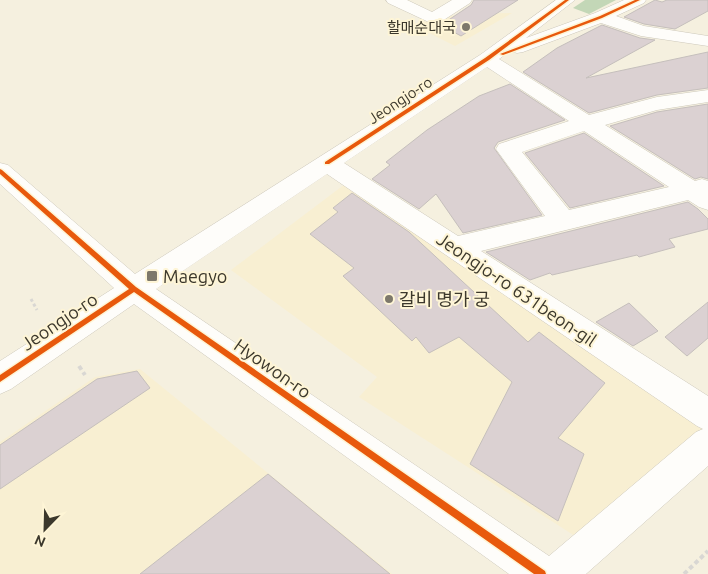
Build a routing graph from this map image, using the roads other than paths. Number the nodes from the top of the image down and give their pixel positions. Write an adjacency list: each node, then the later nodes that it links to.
1 (394, 0): 2 (street)
2 (464, 0)
3 (567, 0): 7 (street, Jeongjo-ro)
4 (638, 0): 5 (street, Jeongjo-ro)
5 (601, 17): 6 (street); 7 (street, Jeongjo-ro)
6 (708, 41)
7 (488, 59): 9 (street); 10 (street, Jeongjo-ro)
8 (708, 96): 9 (street)
9 (587, 123): 12 (street); 13 (street)
10 (327, 163): 14 (street, Jeongjo-ro 631beon-gil); 15 (street, Jeongjo-ro)
11 (0, 171): 15 (street, Hyowon-ro)
12 (702, 193): 13 (street)
13 (564, 222): 14 (street)
14 (454, 247): 17 (street, Jeongjo-ro 631beon-gil)
15 (134, 289): 16 (street, Jeongjo-ro); 19 (street, Hyowon-ro)
16 (0, 379)
17 (708, 415)
18 (708, 444): 20 (street)
19 (542, 574)
20 (557, 574)

